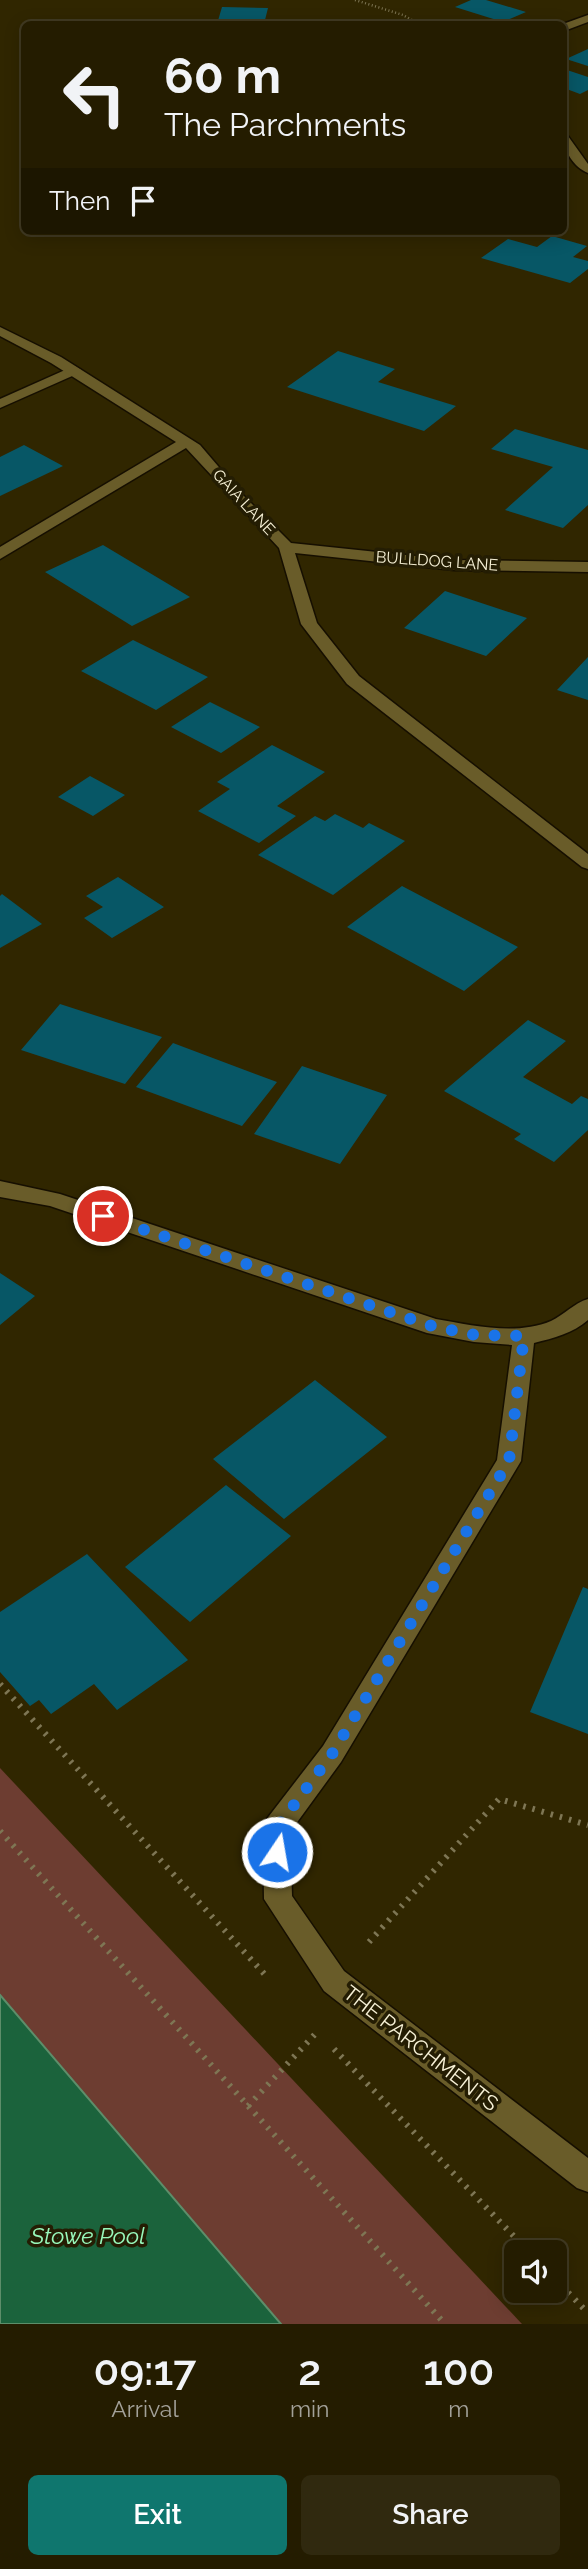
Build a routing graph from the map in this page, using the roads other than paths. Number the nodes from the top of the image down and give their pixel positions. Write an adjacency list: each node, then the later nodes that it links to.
1 (588, 18): 2 (street)
2 (567, 27)
3 (567, 143): 4 (street)
4 (588, 169)
5 (0, 331): 6 (street, GAIA LANE)
6 (74, 370): 7 (street); 8 (street, GAIA LANE)
7 (0, 404)
8 (186, 442): 9 (street, GAIA LANE); 10 (street)
9 (286, 547): 11 (street, BULLDOG LANE); 12 (street, GAIA LANE)
10 (0, 554)
11 (588, 566)
12 (588, 863)
13 (0, 1189): 15 (street)
14 (588, 1307): 15 (street)
15 (524, 1336): 16 (street, THE PARCHMENTS)
16 (588, 2177)

